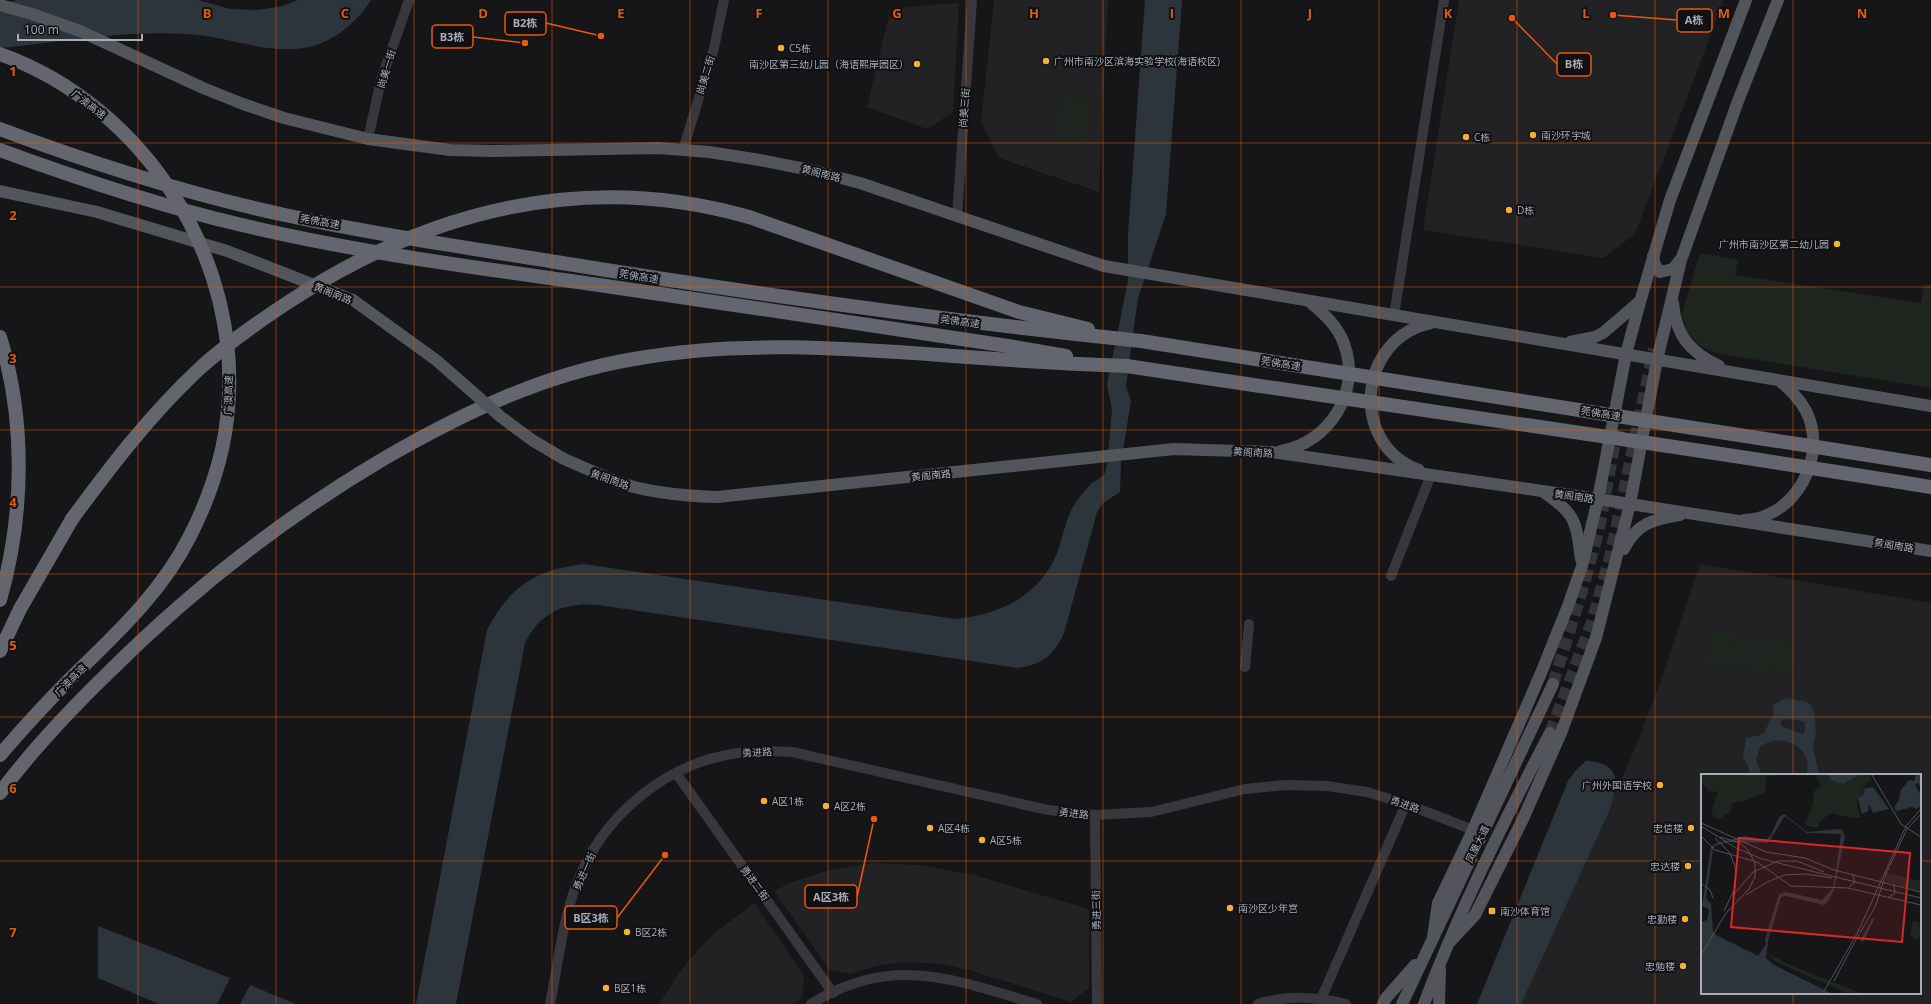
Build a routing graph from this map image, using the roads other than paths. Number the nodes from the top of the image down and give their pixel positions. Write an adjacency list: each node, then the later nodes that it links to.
1 (409, 0): 10 (street, 尚美一街)
2 (724, 0): 12 (street, 尚美二街)
3 (972, 0): 14 (street, 尚美三街)
4 (1444, 0): 20 (street)
5 (1746, 0): 15 (main road)
6 (1778, 0): 16 (main road)
7 (0, 5): 10 (main road, 黄阁南路)
8 (0, 54): 50 (highway, 广澳高速, bridge)
9 (0, 129): 23 (highway, 莞佛高速, bridge)
10 (368, 139): 12 (main road, 黄阁南路)
11 (0, 150): 27 (highway, 莞佛高速, bridge)
12 (683, 150): 14 (main road, 黄阁南路)
13 (0, 191): 31 (main road, 黄阁南路, bridge)
14 (957, 217): 18 (main road, 黄阁南路)
15 (1653, 256): 16 (main road); 19 (main road)
16 (1681, 260): 17 (main road)
17 (1672, 294): 26 (main road); 28 (main road)
18 (1309, 300): 20 (main road, 黄阁南路); 31 (main road)
19 (1640, 302): 24 (main road); 25 (main road)
20 (1394, 315): 21 (main road, 黄阁南路)
21 (1436, 322): 24 (main road, 黄阁南路); 33 (main road)
22 (0, 337): 44 (highway)
23 (1142, 341): 32 (highway, 莞佛高速, bridge); 46 (highway, bridge)
24 (1560, 343): 25 (main road, 黄阁南路)
25 (1626, 354): 26 (main road, 黄阁南路); 36 (main road)
26 (1657, 360): 28 (main road, 黄阁南路); 37 (main road)
27 (1127, 366): 34 (highway, 莞佛高速, bridge); 52 (highway)
28 (1731, 372): 29 (main road, 黄阁南路)
29 (1780, 381): 30 (main road, 黄阁南路); 39 (main road)
30 (1931, 406)
31 (1272, 452): 33 (main road, 黄阁南路)
32 (1931, 465)
33 (1431, 475): 35 (main road, 黄阁南路); 43 (street)
34 (1931, 487)
35 (1542, 492): 36 (main road, 黄阁南路); 41 (main road)
36 (1598, 499): 37 (main road, 黄阁南路); 41 (main road)
37 (1630, 504): 38 (main road, 黄阁南路); 42 (main road)
38 (1690, 514): 39 (main road, 黄阁南路); 42 (main road)
39 (1728, 520): 40 (main road, 黄阁南路)
40 (1931, 551)
41 (1582, 566): 55 (main road)
42 (1615, 567): 57 (main road)
43 (1391, 576)
44 (0, 600)
45 (1249, 624): 47 (street)
46 (1, 648)
47 (1245, 667)
48 (1553, 684): 56 (main road, 凤凰大道)
49 (1550, 733): 57 (main road, 凤凰大道)
50 (0, 755)
51 (676, 773): 54 (street, 勇进路); 60 (street, 勇进二街); 63 (street, 勇进一街)
52 (0, 793)
53 (1406, 804): 54 (street, 勇进路); 55 (street, 勇进路); 61 (street)
54 (1094, 815): 66 (street, 勇进三街)
55 (1473, 830): 56 (main road)
56 (1433, 937): 58 (main road, 凤凰大道)
57 (1448, 944): 59 (main road, 凤凰大道)
58 (1424, 955): 69 (main road); 70 (main road, 凤凰大道)
59 (1440, 961): 62 (main road); 71 (main road, 凤凰大道)
60 (833, 993): 64 (street); 65 (street)
61 (1321, 999): 67 (street); 68 (street)
62 (1439, 1003)
63 (550, 1004)
64 (811, 1004)
65 (1037, 1004)
66 (1097, 1004)
67 (1258, 1004)
68 (1346, 1004)
69 (1383, 1004)
70 (1402, 1004)
71 (1424, 1004)

